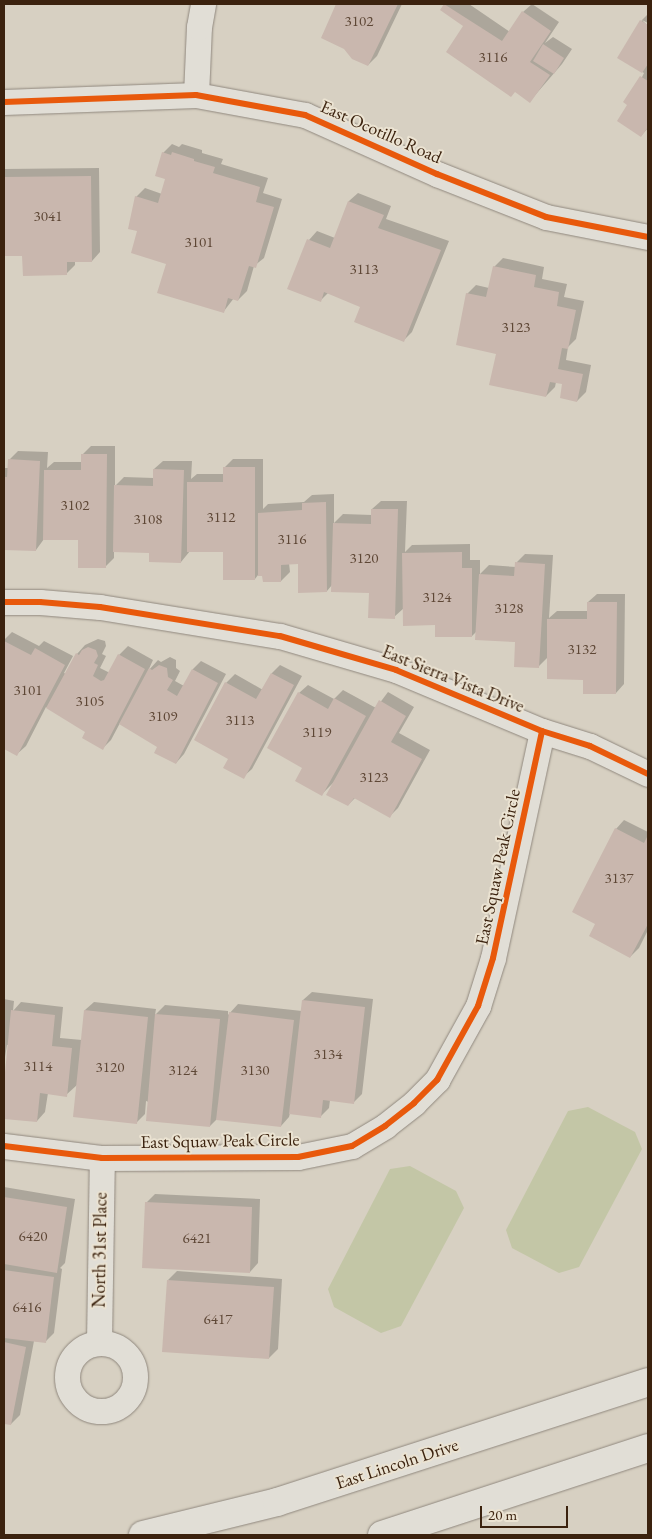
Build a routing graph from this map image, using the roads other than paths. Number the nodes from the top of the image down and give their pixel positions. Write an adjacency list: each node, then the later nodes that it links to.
1 (203, 4): 2 (street)
2 (196, 96): 3 (street, East Ocotillo Road); 4 (street, East Ocotillo Road)
3 (4, 102)
4 (648, 237)
5 (4, 602): 6 (street, East Sierra Vista Drive)
6 (542, 731): 7 (street, East Sierra Vista Drive); 9 (street, East Squaw Peak Circle)
7 (648, 774)
8 (4, 1146): 9 (street, East Squaw Peak Circle)
9 (102, 1158): 10 (street, North 31st Place)
10 (99, 1342)
11 (648, 1382): 13 (main road, East Lincoln Drive)
12 (648, 1448): 14 (main road)
13 (143, 1535)
14 (382, 1535)

